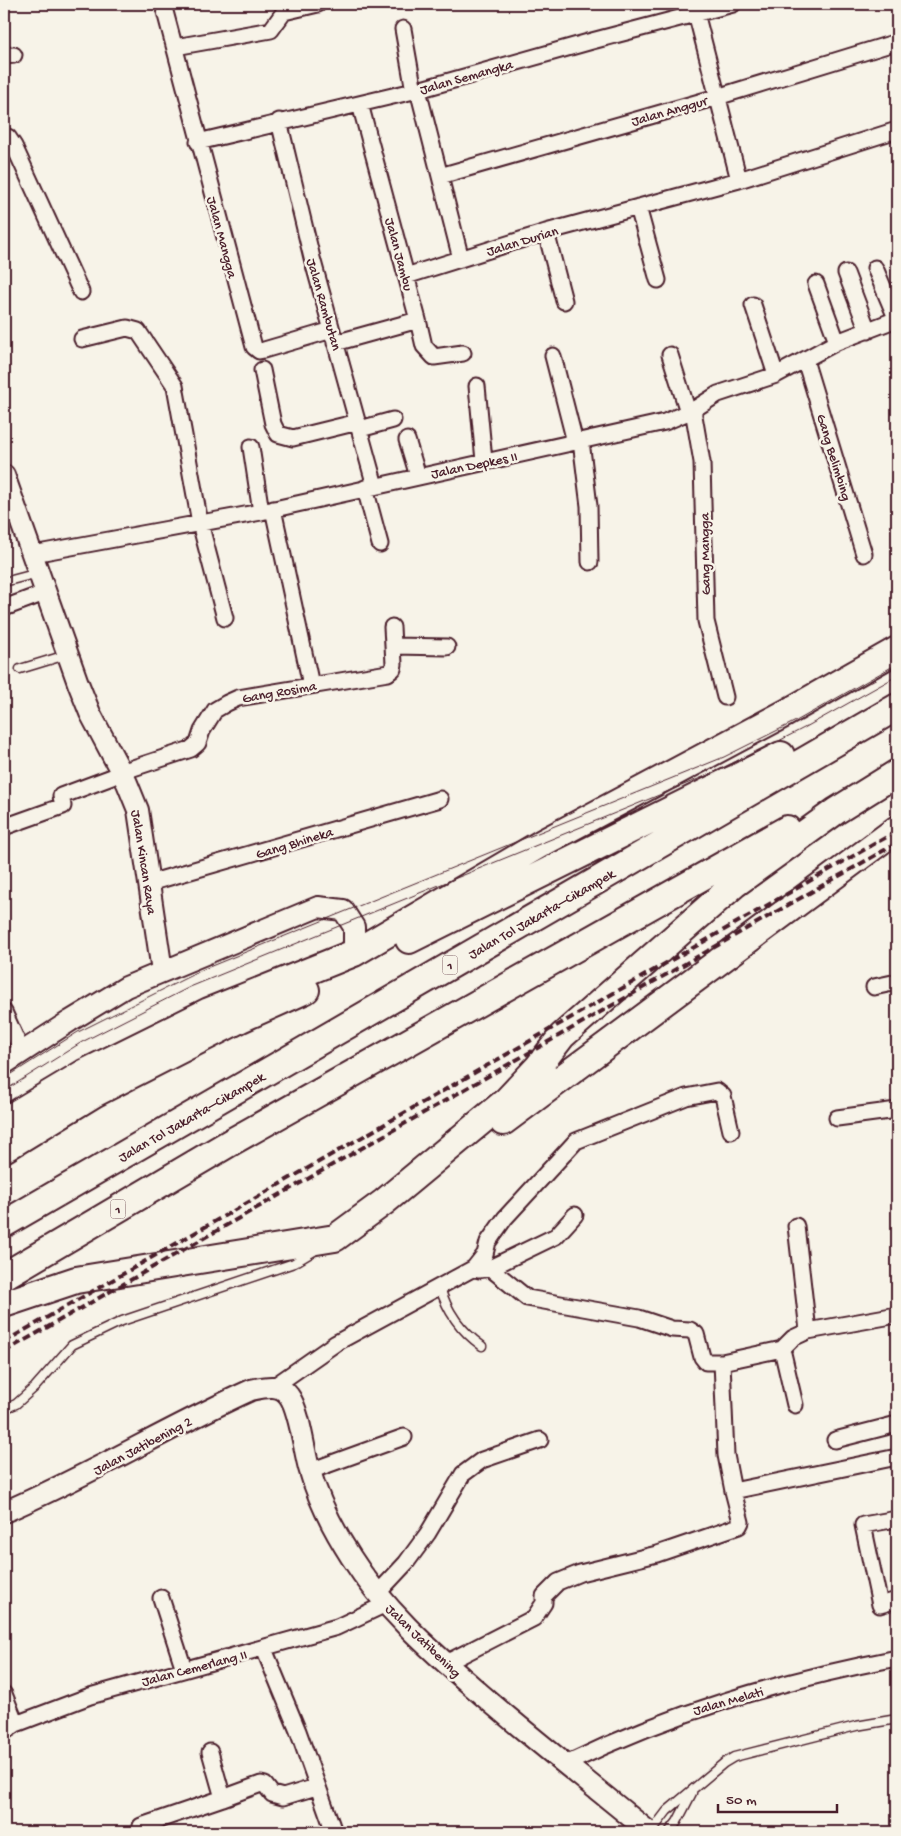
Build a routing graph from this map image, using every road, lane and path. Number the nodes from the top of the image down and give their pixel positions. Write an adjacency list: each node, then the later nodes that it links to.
1 (163, 4): 7 (street, Jalan Mangga)
2 (318, 4): 7 (street)
3 (733, 4): 4 (street, Jalan Semangka)
4 (694, 9): 8 (street, Jalan Semangka); 9 (street)
5 (403, 29): 8 (street)
6 (897, 42): 9 (street, Jalan Anggur)
7 (175, 47): 14 (street, Jalan Mangga)
8 (416, 90): 10 (street, Jalan Semangka); 15 (street)
9 (718, 97): 15 (street, Jalan Anggur); 16 (street)
10 (360, 104): 11 (street, Jalan Semangka); 22 (street, Jalan Jambu)
11 (279, 121): 14 (street, Jalan Semangka); 31 (street, Jalan Rambutan)
12 (897, 130): 16 (street, Jalan Durian)
13 (4, 136): 25 (street)
14 (198, 142): 31 (street, Jalan Mangga)
15 (440, 176): 19 (street)
16 (739, 180): 17 (street, Jalan Durian)
17 (638, 207): 18 (street, Jalan Durian); 23 (street)
18 (546, 232): 19 (street, Jalan Durian); 26 (street)
19 (461, 259): 22 (street, Jalan Durian)
20 (875, 268): 29 (street)
21 (846, 273): 30 (street)
22 (406, 276): 28 (street, Jalan Jambu)
23 (658, 280)
24 (816, 284): 33 (street)
25 (81, 292)
26 (564, 301)
27 (753, 305): 39 (street)
28 (418, 320): 31 (street); 34 (street, Jalan Jambu)
29 (897, 320): 30 (street, Jalan Depkes II)
30 (868, 331): 33 (street, Jalan Depkes II)
31 (334, 337): 43 (street, Jalan Rambutan)
32 (82, 339): 52 (street)
33 (837, 342): 37 (street, Jalan Depkes II)
34 (462, 352)
35 (670, 355): 41 (street, Gang Mangga)
36 (553, 356): 45 (street)
37 (805, 360): 39 (street, Jalan Depkes II); 54 (street, Gang Belimbing)
38 (262, 370): 43 (street)
39 (776, 375): 41 (street, Jalan Depkes II)
40 (477, 386): 47 (street)
41 (690, 411): 45 (street, Jalan Depkes II); 69 (street, Gang Mangga)
42 (393, 420): 43 (street)
43 (359, 426): 50 (street, Jalan Rambutan)
44 (407, 440): 49 (street)
45 (578, 442): 47 (street, Jalan Depkes II); 55 (street)
46 (251, 447): 51 (street)
47 (484, 461): 49 (street, Jalan Depkes II)
48 (4, 475): 56 (main road, Jalan Kincan Raya)
49 (418, 476): 50 (street, Jalan Depkes II)
50 (370, 487): 51 (street, Jalan Depkes II); 53 (street, Jalan Rambutan)
51 (267, 510): 52 (street, Jalan Depkes II); 67 (street)
52 (200, 523): 56 (street, Jalan Depkes II); 60 (street)
53 (380, 544)
54 (864, 554)
55 (590, 562)
56 (36, 564): 57 (lane); 58 (main road, Jalan Kincan Raya)
57 (4, 582)
58 (46, 592): 59 (street); 65 (main road, Jalan Kincan Raya)
59 (4, 608)
60 (225, 618)
61 (392, 627): 62 (street, Gang Rosima)
62 (395, 646): 63 (street); 67 (street, Gang Rosima)
63 (447, 647)
64 (897, 650): 78 (highway)
65 (68, 654): 66 (lane); 73 (main road, Jalan Kincan Raya)
66 (20, 669)
67 (311, 685): 73 (street, Gang Rosima)
68 (897, 695): 89 (highway)
69 (725, 697)
70 (897, 707): 92 (highway, Jalan Tol Jakarta–Cikampek / 1)
71 (897, 766): 97 (highway, 1)
72 (897, 773): 90 (highway)
73 (116, 774): 75 (street, Gang Rosima); 77 (main road, Jalan Kincan Raya)
74 (440, 799): 77 (street, Gang Bhineka)
75 (4, 827)
76 (897, 829): 90 (highway)
77 (148, 883): 79 (main road, Jalan Kincan Raya)
78 (354, 954): 79 (main road); 87 (highway)
79 (162, 970): 83 (main road)
80 (897, 982): 81 (street)
81 (874, 987)
82 (4, 1012): 83 (street)
83 (22, 1052): 84 (main road)
84 (4, 1064)
85 (897, 1110): 86 (street)
86 (837, 1118)
87 (4, 1121)
88 (731, 1131): 95 (street)
89 (4, 1148)
90 (384, 1202): 94 (highway)
91 (575, 1215): 96 (street)
92 (4, 1224)
93 (796, 1226): 101 (street)
94 (335, 1238): 99 (highway); 107 (lane)
95 (474, 1268): 96 (street); 98 (street)
96 (490, 1268): 104 (street)
97 (4, 1276)
98 (440, 1287): 102 (lane); 105 (street)
99 (4, 1304)
100 (897, 1315): 101 (street)
101 (808, 1331): 103 (street)
102 (482, 1346)
103 (782, 1349): 104 (street); 106 (street)
104 (722, 1362): 114 (street)
105 (277, 1387): 113 (main road, Jalan Jatibening); 115 (main road, Jalan Jatibening 2)
106 (795, 1405)
107 (4, 1409)
108 (897, 1424): 111 (street)
109 (404, 1437): 113 (street)
110 (540, 1440): 118 (street)
111 (835, 1440)
112 (897, 1457): 114 (street)
113 (310, 1471): 118 (main road, Jalan Jatibening)
114 (733, 1491): 122 (street)
115 (4, 1512)
116 (897, 1519): 119 (street)
117 (161, 1598): 123 (street)
118 (382, 1599): 120 (street, Jalan Cemerlang II); 122 (main road, Jalan Jatibening)
119 (897, 1600)
120 (264, 1649): 123 (street, Jalan Cemerlang II); 129 (street)
121 (897, 1658): 128 (street, Jalan Melati)
122 (446, 1663): 128 (main road, Jalan Jatibening)
123 (184, 1669): 126 (street, Jalan Cemerlang II)
124 (4, 1694): 126 (street)
125 (897, 1719): 130 (lane)
126 (10, 1728)
127 (210, 1752): 131 (street)
128 (566, 1764): 134 (main road, Jalan Jatibening)
129 (316, 1787): 131 (street); 133 (street)
130 (694, 1789): 134 (lane); 135 (lane)
131 (223, 1798): 132 (street)
132 (140, 1832)
133 (334, 1832)
134 (650, 1832)
135 (669, 1832)

